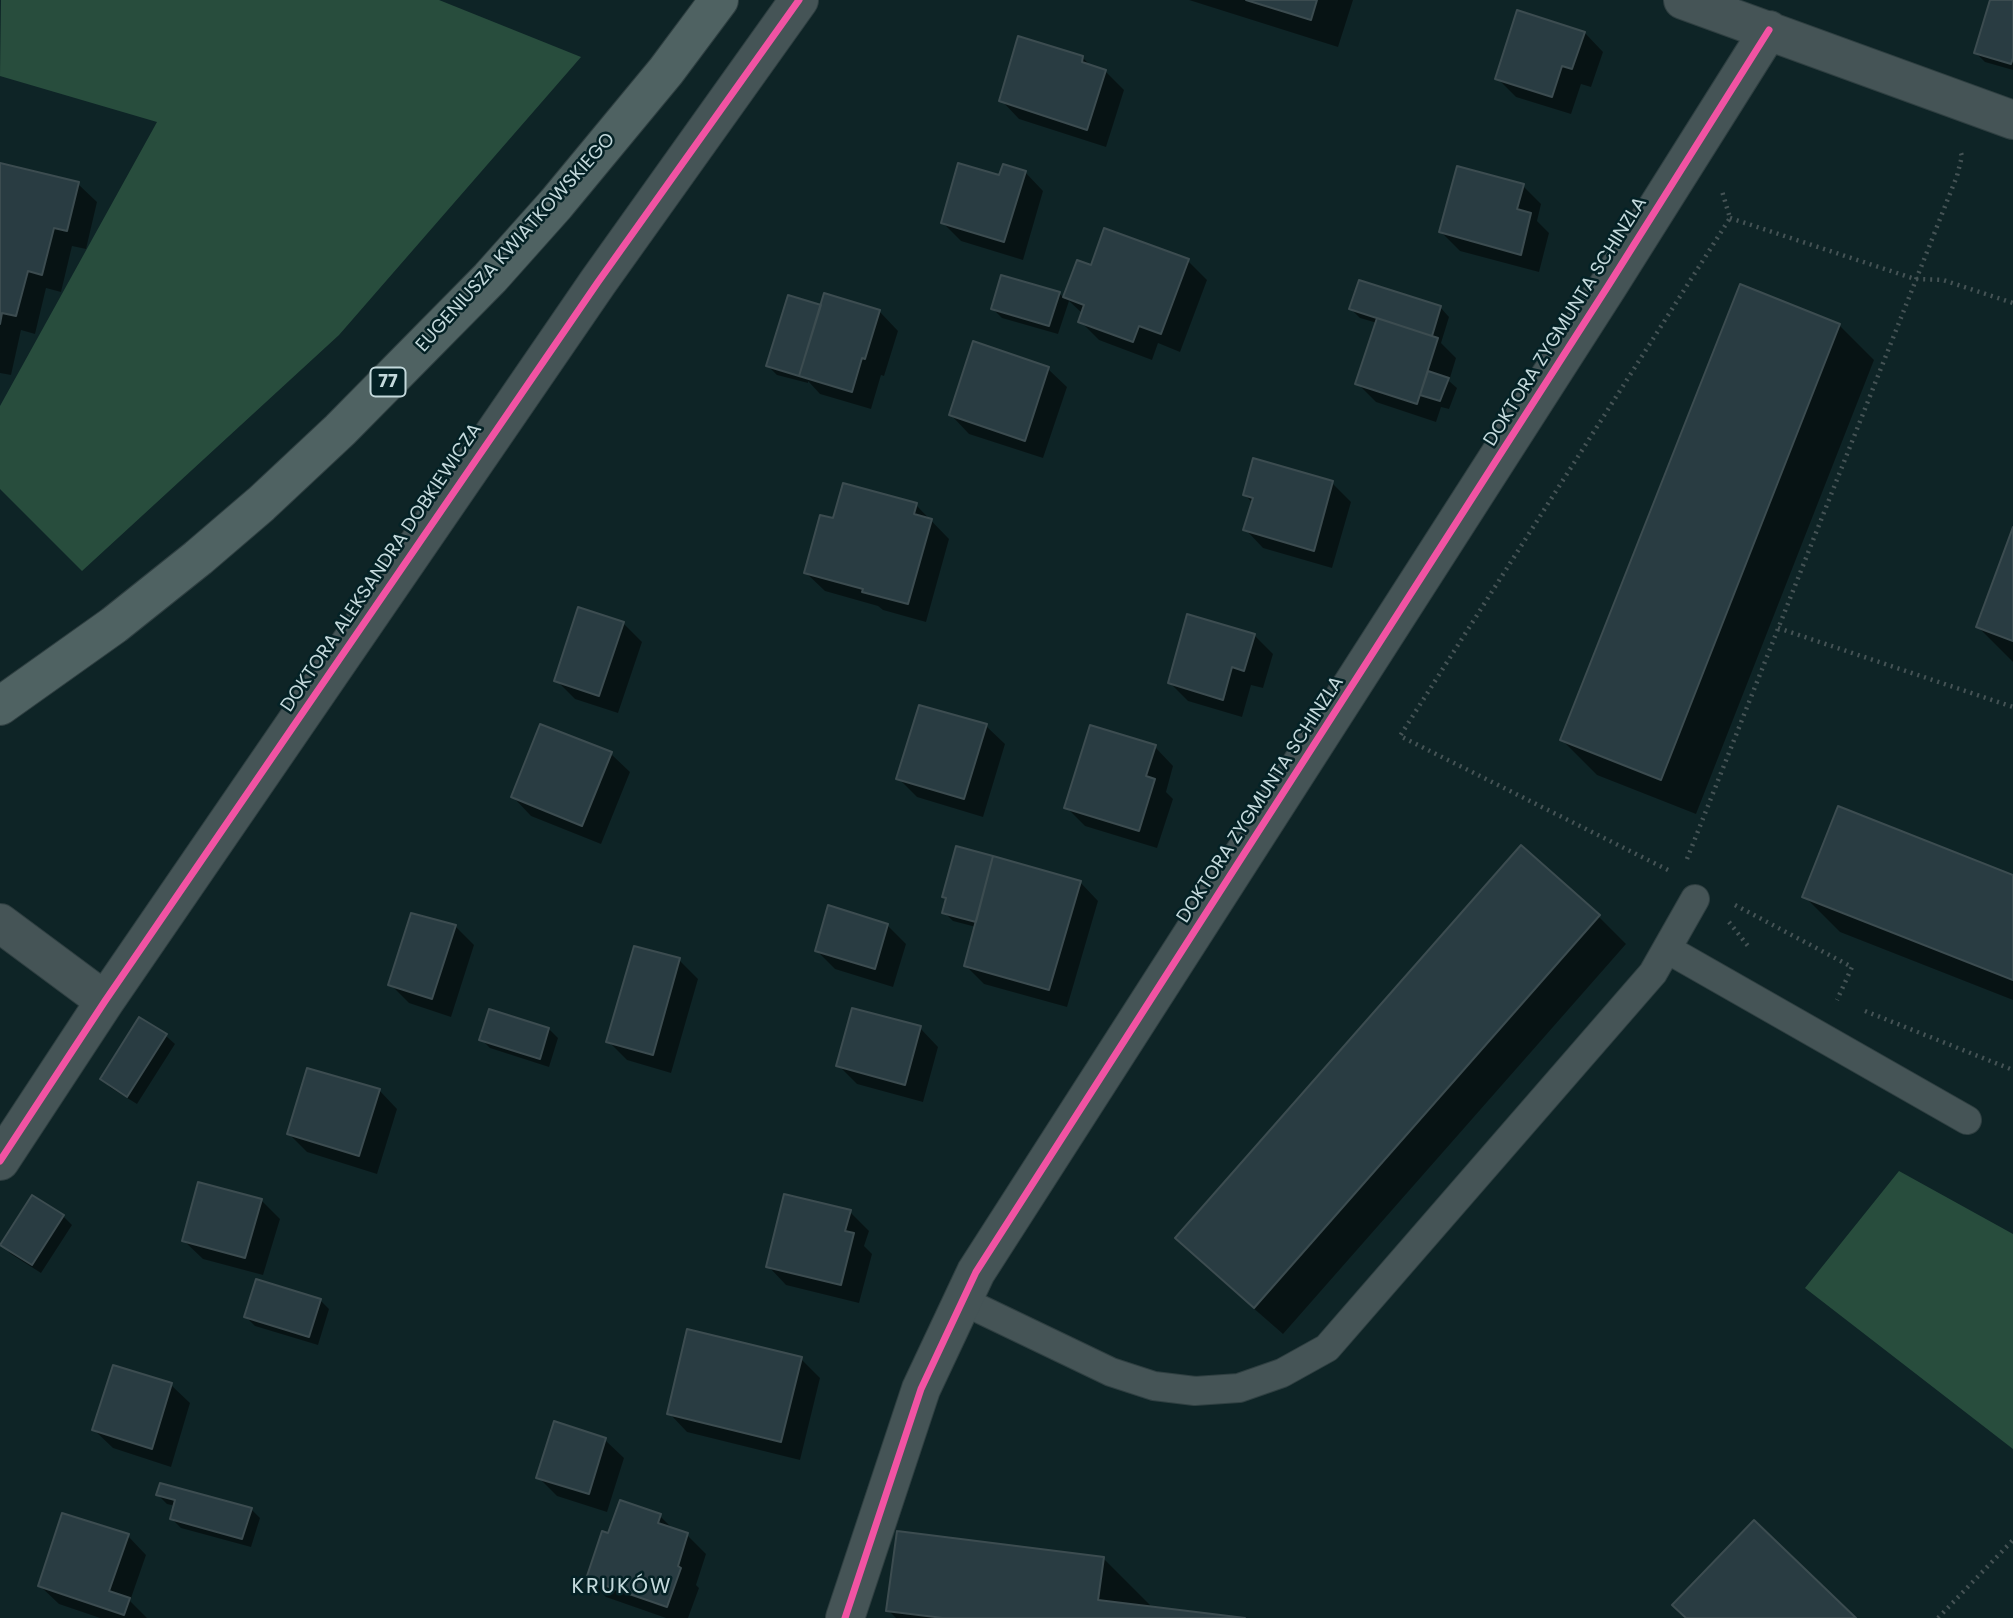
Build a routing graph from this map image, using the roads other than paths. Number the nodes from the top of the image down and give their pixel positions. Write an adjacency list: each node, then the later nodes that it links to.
1 (719, 0): 6 (main road, EUGENIUSZA KWIATKOWSKIEGO / 77)
2 (799, 0): 10 (street, DOKTORA ALEKSANDRA DOBKIEWICZA)
3 (1683, 0): 4 (street)
4 (1769, 30): 5 (street); 13 (street, DOKTORA ZYGMUNTA SCHINZLA)
5 (2013, 120)
6 (0, 706)
7 (1695, 899): 9 (lane)
8 (0, 923): 10 (street)
9 (1667, 949): 11 (lane); 13 (lane)
10 (105, 1000): 12 (street, DOKTORA ALEKSANDRA DOBKIEWICZA)
11 (1966, 1120)
12 (0, 1161)
13 (963, 1301): 14 (street, DOKTORA ZYGMUNTA SCHINZLA)
14 (845, 1618)

